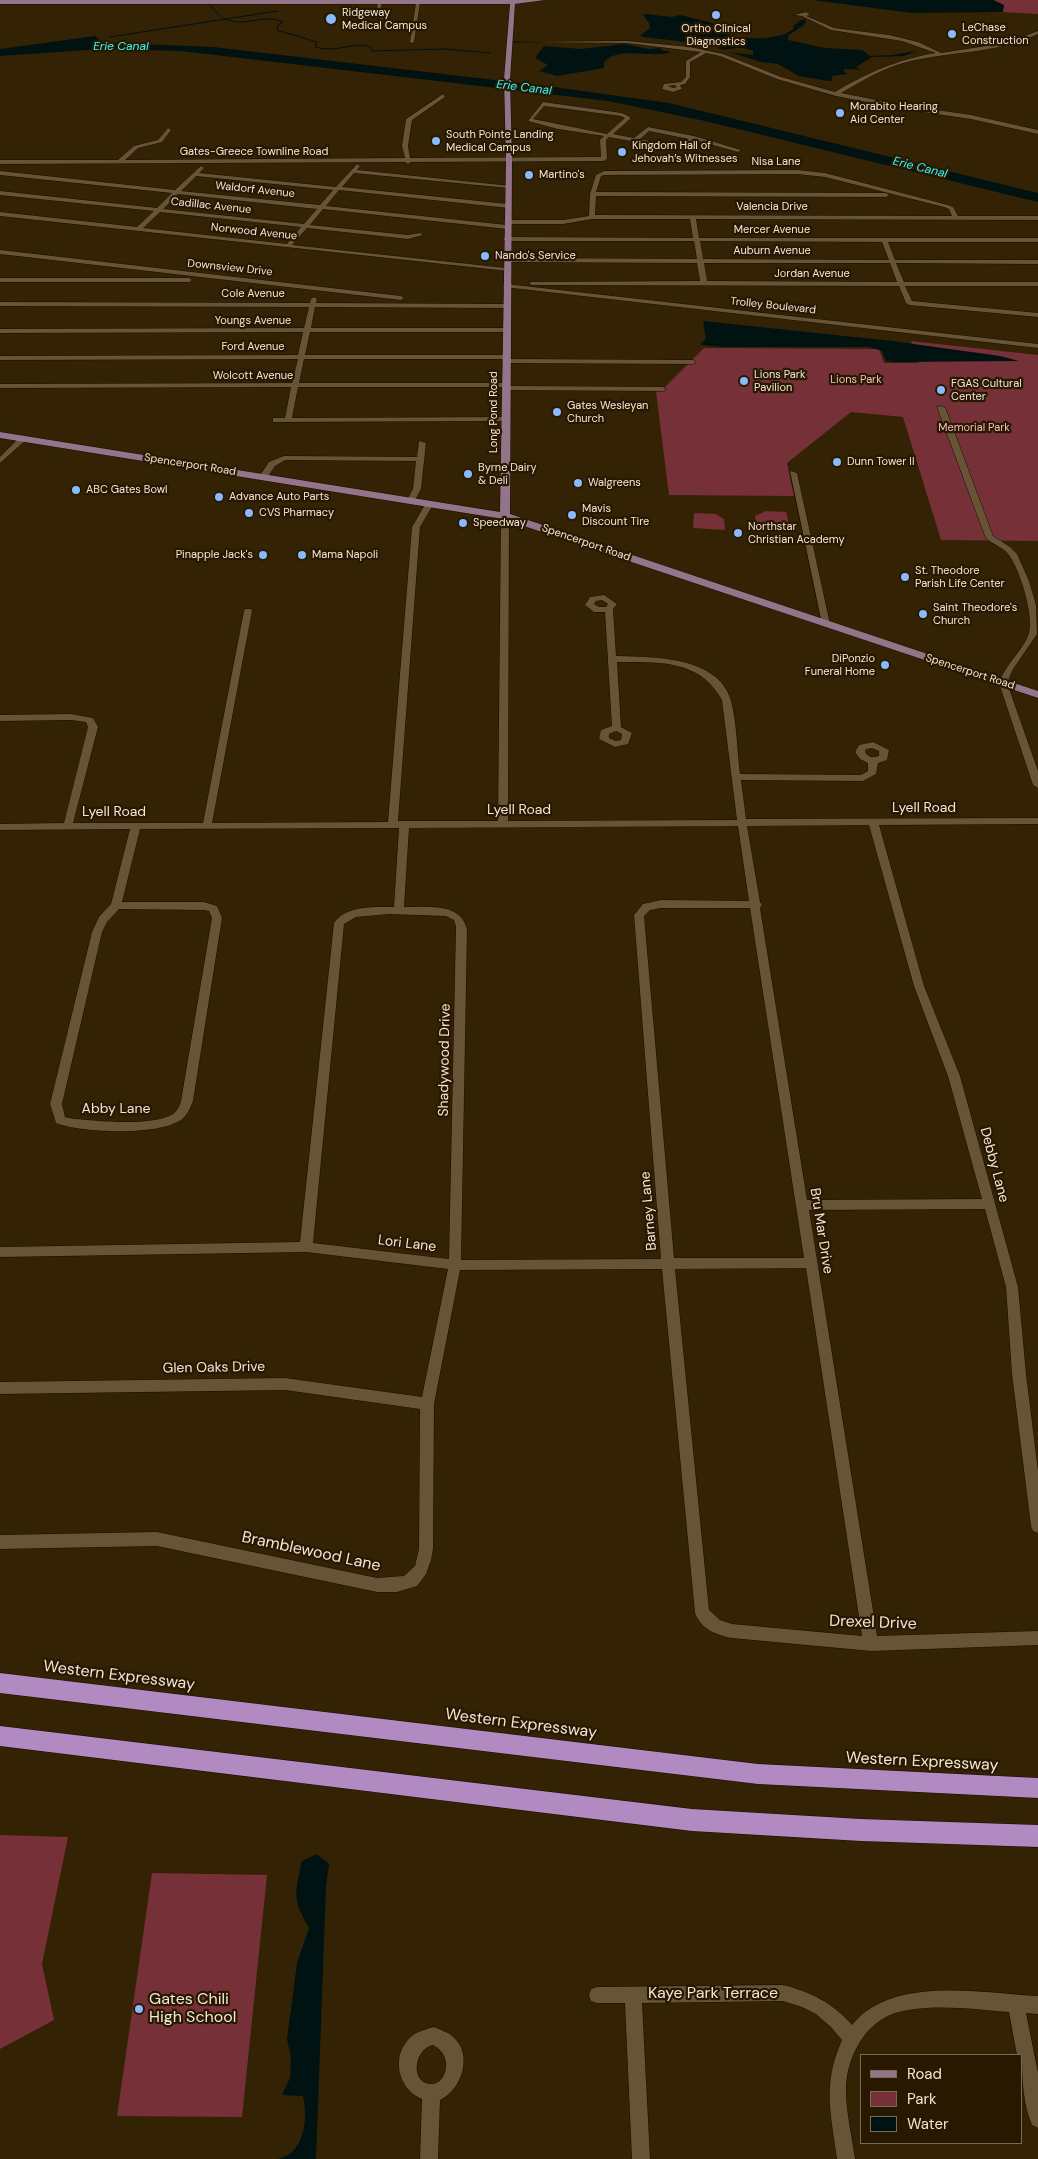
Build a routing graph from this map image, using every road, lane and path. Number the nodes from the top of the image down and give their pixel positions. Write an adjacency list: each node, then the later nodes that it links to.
1 (542, 0): 2 (main road)
2 (513, 1): 5 (main road); 12 (main road, Long Pond Road)
3 (0, 2): 4 (main road)
4 (380, 2): 5 (main road); 7 (street)
5 (418, 3): 13 (street)
6 (804, 17): 15 (street)
7 (379, 28)
8 (1038, 32): 10 (street)
9 (1025, 34): 10 (street)
10 (1032, 36): 11 (street); 15 (street)
11 (1038, 37)
12 (511, 41): 14 (street); 30 (main road, Long Pond Road)
13 (412, 42)
14 (707, 51): 16 (street); 17 (street)
15 (943, 55): 17 (street)
16 (677, 85)
17 (836, 94): 24 (street)
18 (443, 96): 28 (street)
19 (601, 112): 20 (street); 23 (street); 25 (street)
20 (595, 118)
21 (588, 124): 23 (street)
22 (168, 130): 32 (street)
23 (582, 130): 25 (street)
24 (1038, 134)
25 (608, 135): 27 (street); 30 (street, Gates-Greece Townline Road)
26 (694, 138): 27 (street); 27 (street); 29 (street)
27 (635, 140)
28 (405, 146): 35 (street); 36 (street)
29 (738, 150)
30 (509, 160): 36 (street, Gates-Greece Townline Road); 40 (main road, Long Pond Road)
31 (2, 162): 32 (street, Gates-Greece Townline Road); 37 (street)
32 (119, 162): 33 (street, Gates-Greece Townline Road)
33 (207, 162): 34 (street, Gates-Greece Townline Road); 39 (street)
34 (361, 162): 35 (street, Gates-Greece Townline Road); 38 (street)
35 (400, 162): 36 (street, Gates-Greece Townline Road)
36 (408, 162)
37 (0, 171): 42 (street, Waldorf Avenue)
38 (353, 171): 40 (street); 41 (street)
39 (196, 174): 41 (street); 42 (street)
40 (508, 186): 46 (main road, Long Pond Road)
41 (338, 188): 46 (street); 47 (street)
42 (177, 191): 47 (street, Waldorf Avenue); 48 (street)
43 (0, 193): 48 (street, Cadillac Avenue)
44 (593, 194): 45 (street); 45 (street, Nisa Lane); 50 (street, Nisa Lane)
45 (904, 195): 52 (street, Nisa Lane)
46 (508, 206): 54 (main road, Long Pond Road)
47 (322, 207): 54 (street, Waldorf Avenue); 55 (street)
48 (158, 210): 55 (street, Cadillac Avenue); 56 (street)
49 (0, 214): 56 (street, Norwood Avenue)
50 (592, 217): 51 (street, Valencia Drive); 54 (street, Valencia Drive)
51 (693, 217): 52 (street, Valencia Drive); 59 (street)
52 (956, 218): 53 (street, Valencia Drive)
53 (1038, 218)
54 (507, 224): 58 (main road, Long Pond Road)
55 (306, 226): 57 (street, Cadillac Avenue); 62 (street)
56 (138, 230): 62 (street, Norwood Avenue)
57 (420, 236)
58 (506, 239): 59 (street, Mercer Avenue); 64 (main road, Long Pond Road)
59 (696, 240): 60 (street, Mercer Avenue); 65 (street)
60 (884, 240): 61 (street, Mercer Avenue); 66 (street)
61 (1038, 240)
62 (288, 246): 69 (street, Norwood Avenue)
63 (0, 252): 68 (street, Downsview Drive)
64 (506, 260): 65 (street, Auburn Avenue); 69 (main road, Long Pond Road)
65 (700, 261): 66 (street, Auburn Avenue); 75 (street)
66 (892, 261): 67 (street, Auburn Avenue); 76 (street)
67 (1038, 262)
68 (138, 268): 71 (street); 72 (street, Downsview Drive)
69 (506, 270): 78 (main road, Long Pond Road)
70 (0, 280): 71 (street)
71 (133, 280): 72 (street)
72 (248, 280): 79 (street, Downsview Drive)
73 (518, 282): 74 (street, Jordan Avenue)
74 (587, 283): 75 (street, Jordan Avenue); 80 (street)
75 (704, 284): 76 (street, Jordan Avenue)
76 (900, 284): 77 (street, Jordan Avenue); 85 (street)
77 (1038, 284)
78 (506, 286): 80 (street, Trolley Boulevard); 84 (main road, Long Pond Road)
79 (317, 288): 82 (street); 83 (street, Downsview Drive)
80 (582, 294): 89 (street, Trolley Boulevard)
81 (0, 304): 82 (street, Cole Avenue)
82 (313, 304): 83 (street, Cole Avenue); 86 (street)
83 (458, 305): 84 (street, Cole Avenue)
84 (506, 306): 87 (main road, Long Pond Road)
85 (1038, 315)
86 (307, 330): 87 (street, Youngs Avenue); 88 (street, Youngs Avenue); 90 (street)
87 (506, 330): 92 (main road, Long Pond Road)
88 (0, 331)
89 (1038, 346)
90 (301, 357): 91 (street, Ford Avenue); 92 (street, Ford Avenue); 95 (street)
91 (0, 358)
92 (506, 359): 93 (street, Ford Avenue); 96 (main road, Long Pond Road)
93 (693, 362)
94 (0, 386): 95 (street, Wolcott Avenue)
95 (295, 386): 96 (street, Wolcott Avenue); 99 (street)
96 (505, 386): 97 (street, Wolcott Avenue); 100 (main road, Long Pond Road)
97 (663, 389)
98 (942, 407): 115 (street)
99 (288, 419): 100 (street); 101 (street)
100 (505, 419): 111 (main road, Long Pond Road)
101 (276, 420)
102 (0, 435): 103 (main road, Spencerport Road)
103 (23, 439): 106 (street); 108 (main road, Spencerport Road)
104 (422, 442): 105 (street)
105 (420, 459): 108 (street); 109 (street)
106 (0, 461)
107 (793, 473): 114 (street)
108 (263, 477): 109 (main road, Spencerport Road)
109 (411, 500): 110 (main road, Spencerport Road)
110 (430, 503): 111 (main road, Spencerport Road); 129 (street)
111 (505, 516): 114 (main road, Spencerport Road); 128 (street, Long Pond Road)
112 (609, 610): 117 (street)
113 (248, 611): 133 (street)
114 (826, 624): 118 (main road, Spencerport Road)
115 (1028, 642): 116 (street); 118 (street)
116 (1038, 646)
117 (614, 659): 121 (street); 123 (street, Bru Mar Drive)
118 (1003, 683): 119 (main road, Spencerport Road); 124 (street)
119 (1038, 695)
120 (0, 718): 131 (street)
121 (617, 728)
122 (873, 761): 123 (street)
123 (736, 777): 127 (street, Bru Mar Drive)
124 (1038, 785)
125 (1038, 821): 126 (street, Lyell Road)
126 (873, 822): 127 (street, Lyell Road); 138 (street, Debby Lane)
127 (742, 823): 128 (street, Lyell Road); 136 (street, Bru Mar Drive)
128 (503, 824): 130 (street, Lyell Road)
129 (393, 825): 130 (street, Lyell Road); 133 (street, Lyell Road)
130 (404, 825): 137 (street)
131 (68, 826): 132 (street, Lyell Road); 134 (street, Lyell Road)
132 (136, 826): 133 (street, Lyell Road); 135 (street, Abby Lane)
133 (208, 826)
134 (0, 827)
135 (116, 905): 135 (street, Abby Lane)
136 (757, 905): 139 (street, Bru Mar Drive); 143 (street, Barney Lane)
137 (399, 912): 140 (street, Shadywood Drive); 144 (street, Shadywood Drive)
138 (989, 1204): 139 (street); 147 (street, Debby Lane)
139 (802, 1205): 142 (street, Bru Mar Drive)
140 (306, 1246): 141 (street, Lori Lane); 144 (street, Lori Lane)
141 (0, 1252)
142 (811, 1263): 143 (street, Lori Lane); 151 (street, Bru Mar Drive)
143 (668, 1264): 144 (street, Lori Lane); 149 (street, Barney Lane)
144 (455, 1265): 146 (street, Bramblewood Lane)
145 (0, 1388): 146 (street, Glen Oaks Drive)
146 (427, 1404): 148 (street, Bramblewood Lane)
147 (1038, 1526)
148 (0, 1542)
149 (709, 1622): 151 (street, Drexel Drive)
150 (1038, 1638): 151 (street, Drexel Drive)
151 (871, 1644)
152 (0, 1683): 154 (highway, Western Expressway)
153 (0, 1736): 155 (highway)
154 (1038, 1788)
155 (1038, 1836)
156 (633, 1994): 157 (street); 160 (street, Kaye Park Terrace); 164 (street, Kaye Park Terrace)
157 (597, 1995)
158 (1016, 2004): 159 (street); 160 (street); 162 (street)
159 (1038, 2005)
160 (852, 2038): 165 (street)
161 (431, 2093): 163 (street)
162 (1038, 2119)
163 (429, 2159)
164 (642, 2159)
165 (846, 2159)

